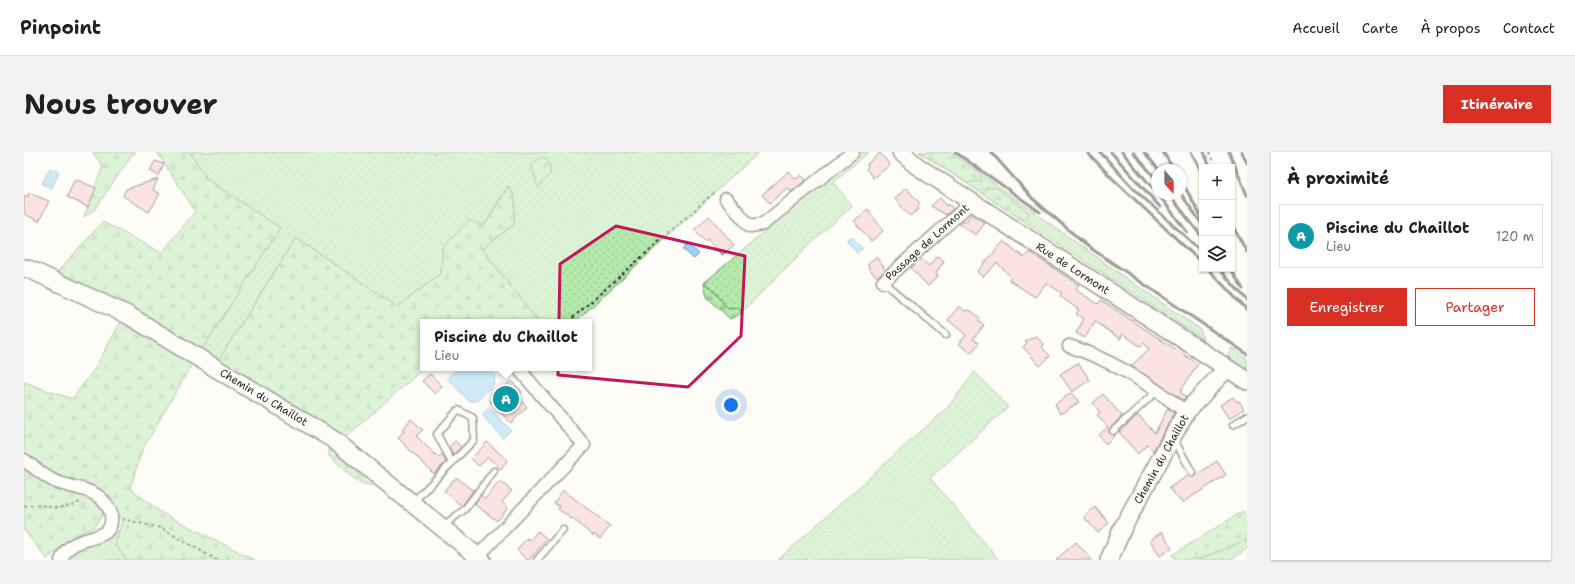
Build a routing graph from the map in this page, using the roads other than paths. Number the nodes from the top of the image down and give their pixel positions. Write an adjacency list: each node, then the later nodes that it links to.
1 (853, 152): 3 (street)
2 (901, 152): 4 (street, Rue de Lormont)
3 (726, 199)
4 (972, 202): 6 (street, Passage de Lormont); 9 (street, Rue de Lormont)
5 (24, 268): 22 (street, Chemin du Chaillot)
6 (883, 282): 7 (lane)
7 (946, 335)
8 (1069, 346): 12 (street)
9 (1227, 368): 11 (street, Rue de Lormont); 13 (street, Chemin du Chaillot)
10 (521, 371): 25 (street)
11 (1247, 381)
12 (1158, 390): 13 (street); 16 (lane)
13 (1186, 412): 17 (street, Chemin du Chaillot)
14 (1247, 416): 15 (lane)
15 (1233, 425)
16 (1113, 432)
17 (1170, 441): 21 (lane); 28 (street, Chemin du Chaillot)
18 (24, 460): 26 (street)
19 (452, 463): 19 (lane); 22 (lane)
20 (494, 471): 23 (lane)
21 (1192, 472)
22 (411, 503): 23 (street, Chemin du Chaillot)
23 (442, 528): 25 (street, Chemin du Chaillot)
24 (563, 530): 27 (lane)
25 (480, 558)
26 (61, 560)
27 (537, 560)
28 (1109, 560)

